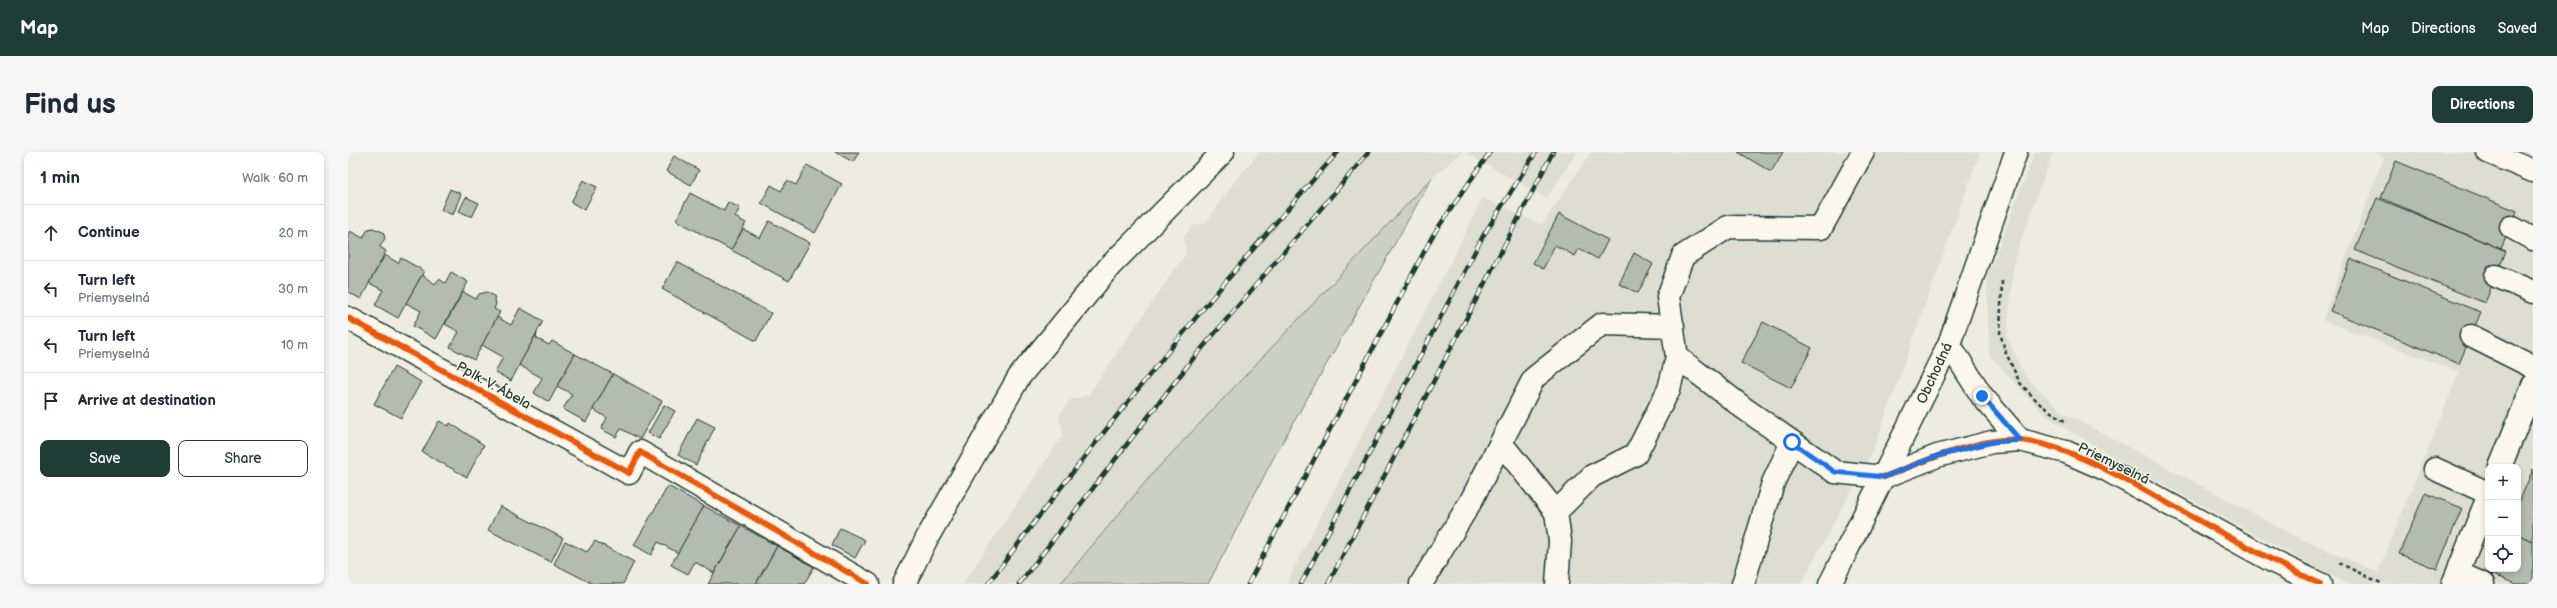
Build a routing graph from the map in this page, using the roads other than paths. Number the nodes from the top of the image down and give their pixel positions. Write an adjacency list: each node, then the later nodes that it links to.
1 (1223, 152): 28 (street)
2 (1863, 152): 11 (street)
3 (2016, 152): 13 (street, Obchodná)
4 (2488, 152): 5 (street)
5 (2533, 171)
6 (2511, 227): 7 (street)
7 (2533, 239)
8 (2496, 276): 9 (street)
9 (2533, 292)
10 (348, 318): 27 (street, Pplk. V. Ábela)
11 (1672, 326): 14 (street); 19 (street)
12 (2471, 336): 15 (street)
13 (1949, 344): 17 (street); 22 (street, Obchodná)
14 (1677, 357): 18 (street); 25 (street)
15 (2533, 367)
16 (2533, 385): 20 (street)
17 (2020, 440): 22 (street, Priemyselná); 33 (street, Priemyselná)
18 (1792, 442): 22 (street); 31 (street)
19 (1501, 443): 25 (street); 29 (street)
20 (2501, 464)
21 (2435, 469): 23 (street)
22 (1884, 477): 32 (street, Obchodná)
23 (2485, 492)
24 (2487, 500): 26 (street)
25 (1556, 512): 30 (street)
26 (2455, 579): 34 (street)
27 (868, 584)
28 (904, 584)
29 (1421, 584)
30 (1557, 584)
31 (1743, 584)
32 (1830, 584)
33 (2320, 584)
34 (2483, 584)

